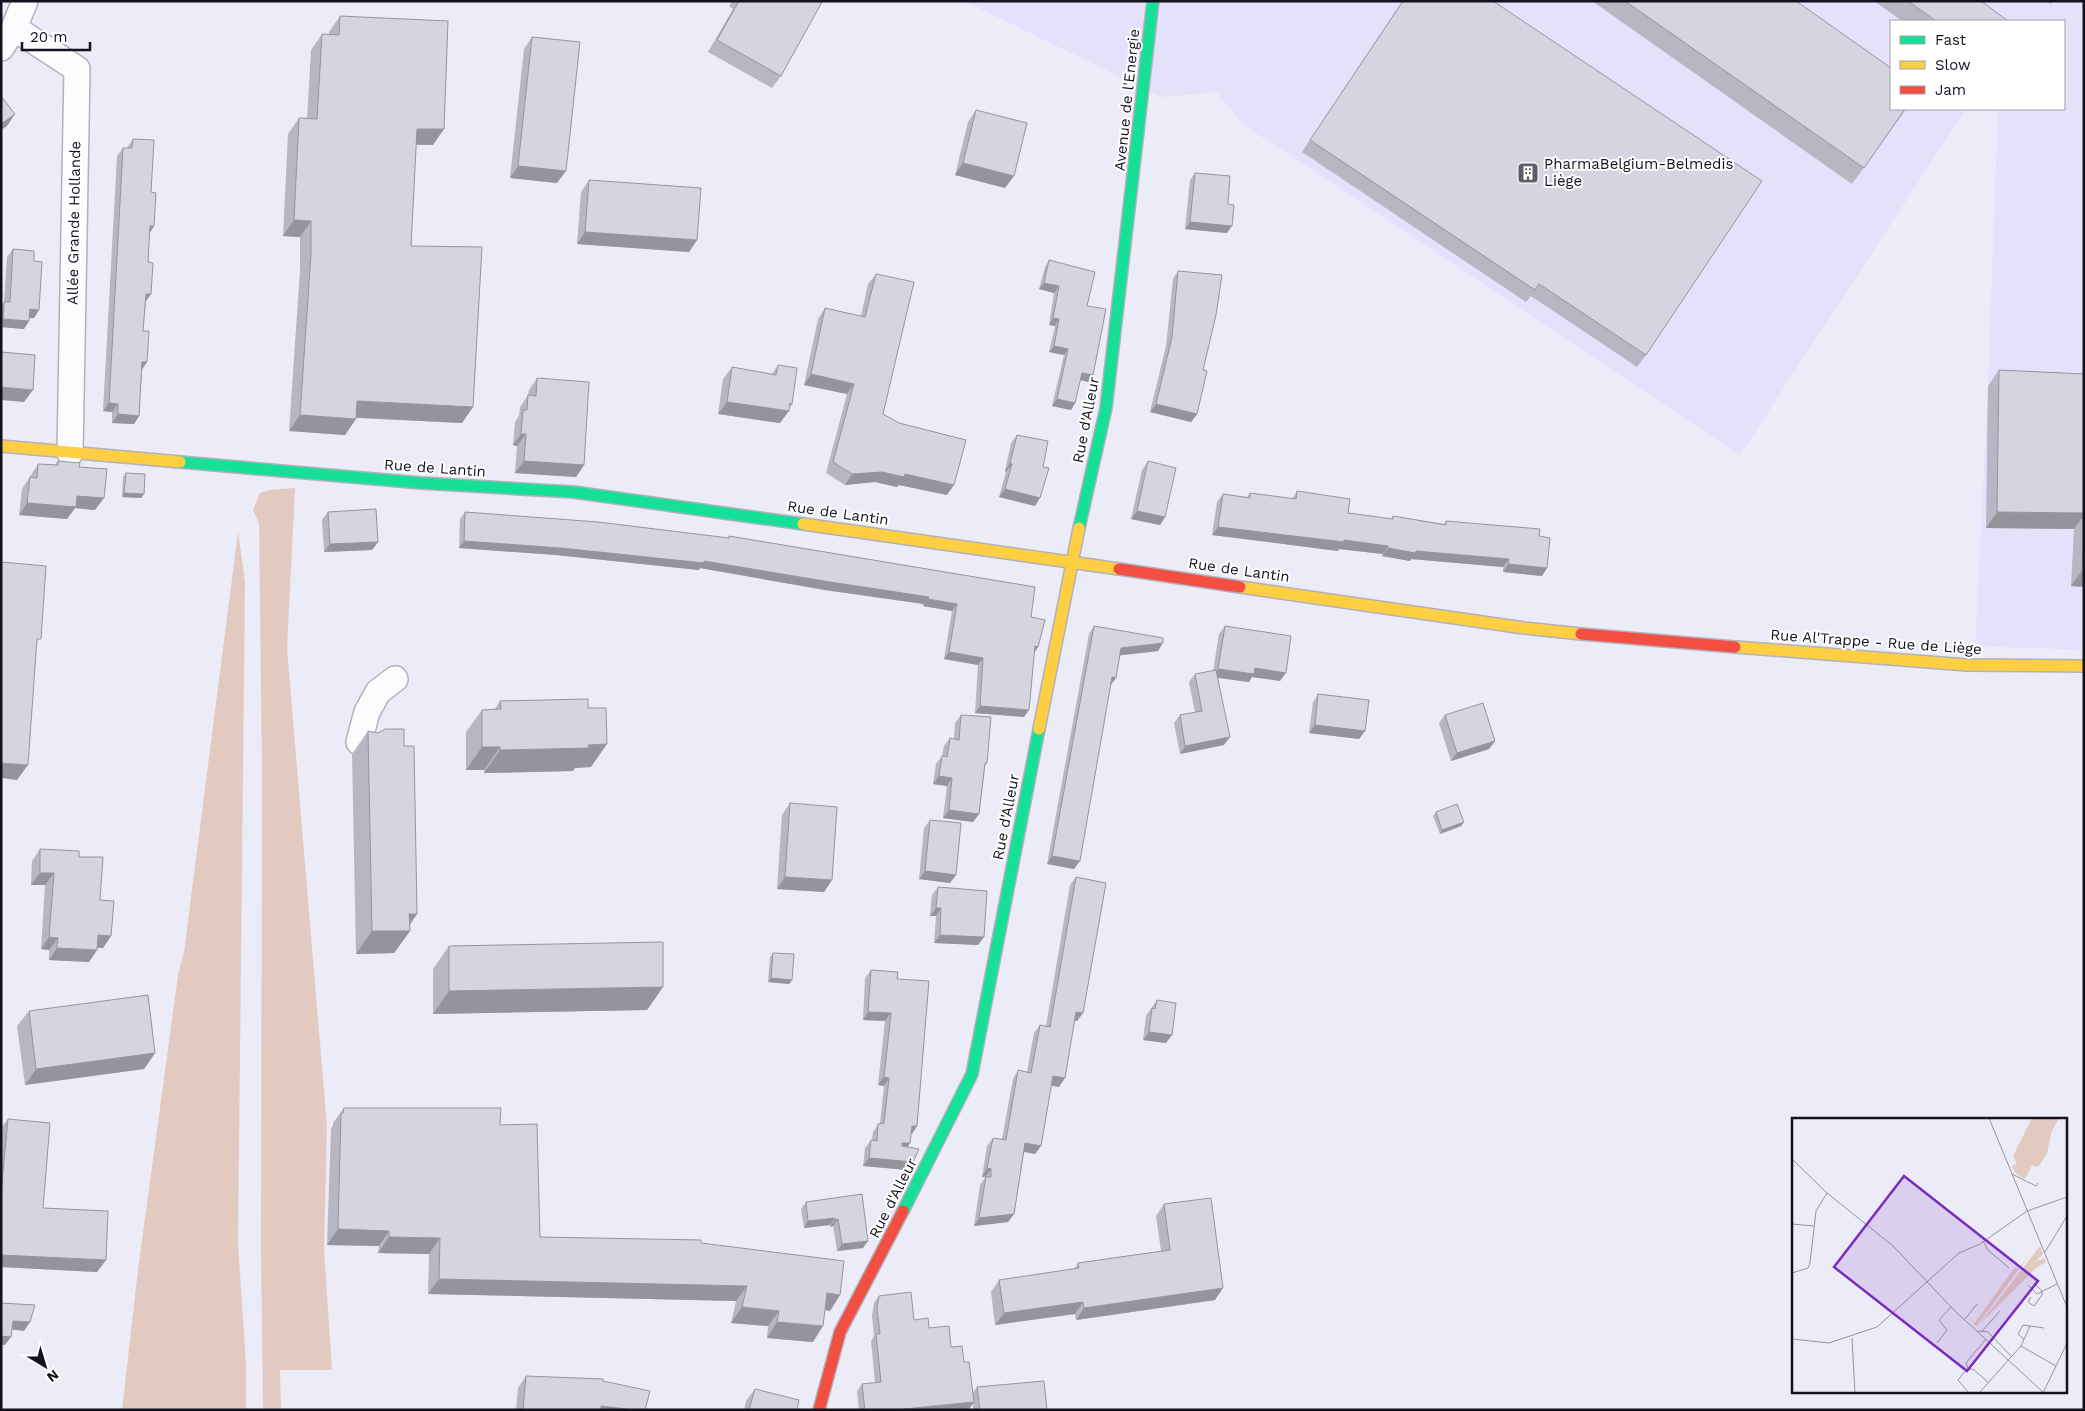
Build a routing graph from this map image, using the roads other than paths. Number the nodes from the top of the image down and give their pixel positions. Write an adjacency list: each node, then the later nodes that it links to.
1 (25, 1): 3 (street)
2 (1153, 1): 4 (street, Avenue de l'Energie)
3 (8, 38): 6 (street, Allée Grande Hollande)
4 (1131, 201): 7 (street, Rue d'Alleur)
5 (1, 446): 6 (street, Rue de Lantin)
6 (70, 453): 7 (street, Rue de Lantin)
7 (1071, 561): 8 (street, Rue de Lantin); 12 (street, Rue d'Alleur)
8 (1667, 642): 9 (street, Rue Al'Trappe - Rue de Liège)
9 (2084, 666)
10 (395, 679): 11 (street)
11 (359, 742)
12 (819, 1410)

